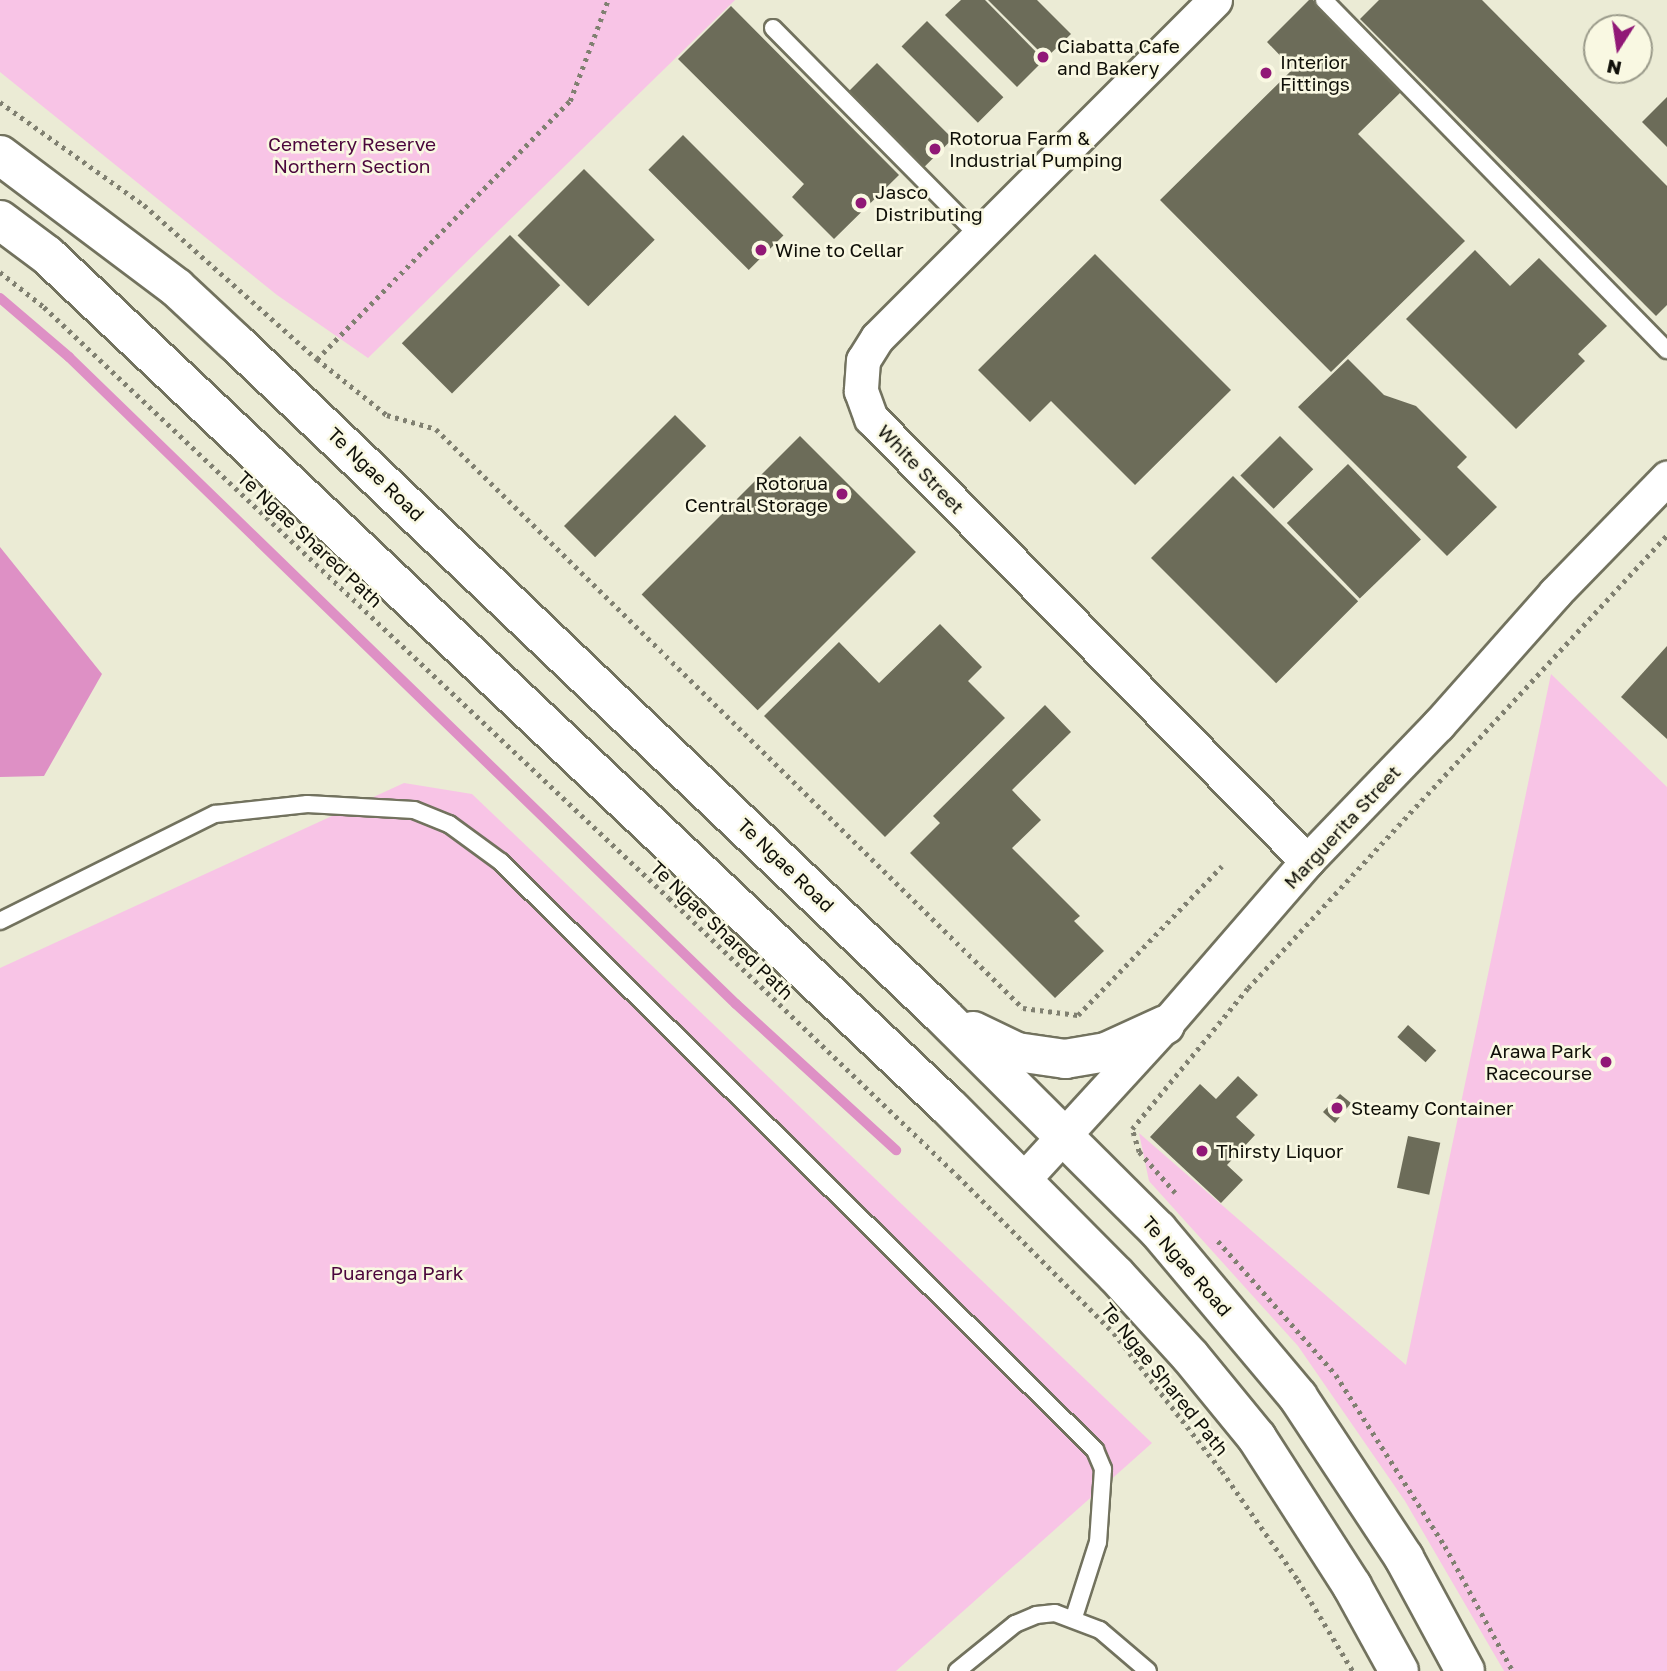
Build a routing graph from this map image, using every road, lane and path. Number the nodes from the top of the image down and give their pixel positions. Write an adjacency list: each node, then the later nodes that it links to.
1 (608, 0): 11 (path)
2 (1215, 0): 8 (street, White Street)
3 (1324, 0): 10 (lane)
4 (774, 28): 8 (lane)
5 (0, 102): 11 (path)
6 (0, 155): 17 (main road, Te Ngae Road)
7 (0, 220): 20 (main road)
8 (979, 236): 14 (street, White Street)
9 (0, 272): 26 (path, Te Ngae Shared Path)
10 (1667, 350)
11 (317, 359): 15 (path)
12 (1667, 478): 14 (street, Marguerita Street)
13 (1667, 535): 21 (path)
14 (1307, 861): 18 (street, Marguerita Street)
15 (1222, 866)
16 (0, 921): 23 (lane)
17 (943, 1016): 18 (main road); 19 (main road, Te Ngae Road)
18 (1166, 1025): 19 (street, Marguerita Street)
19 (1065, 1134): 20 (street, Marguerita Street); 28 (main road, Te Ngae Road)
20 (1022, 1181): 27 (main road)
21 (1184, 1202)
22 (1210, 1233): 29 (path)
23 (1074, 1618): 24 (lane); 25 (lane)
24 (957, 1671)
25 (1148, 1671)
26 (1353, 1671)
27 (1399, 1671)
28 (1465, 1671)
29 (1513, 1671)

